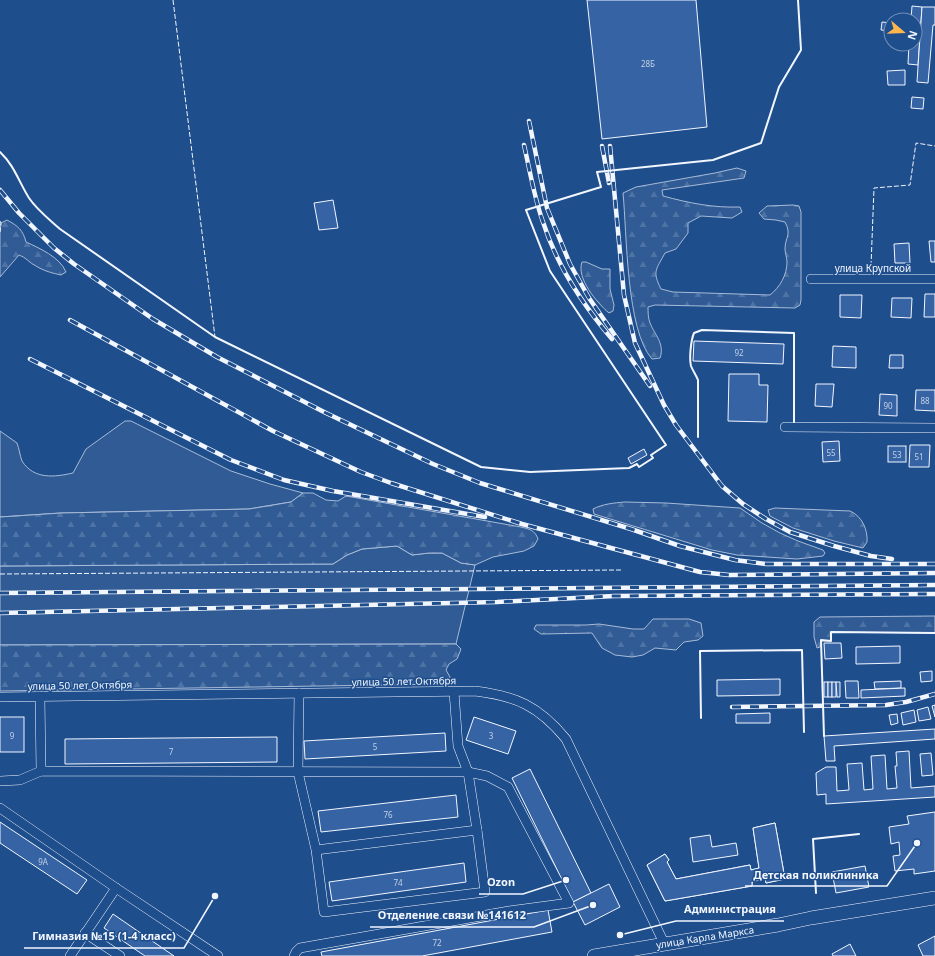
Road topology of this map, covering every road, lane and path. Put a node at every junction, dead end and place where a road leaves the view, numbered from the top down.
1 (811, 279) dead end
2 (935, 279) edge
3 (786, 427) dead end
4 (935, 428) edge
5 (454, 692) junction
6 (299, 693) junction
7 (0, 697) edge
8 (40, 697) junction
9 (41, 771) junction
10 (298, 772) junction
11 (468, 772) junction
12 (0, 781) edge
13 (0, 808) edge
14 (477, 830) junction
15 (316, 850) junction
16 (116, 888) junction
17 (935, 898) edge
18 (85, 933) junction
19 (664, 944) junction
20 (70, 956) edge
21 (120, 956) edge
22 (218, 956) edge
23 (294, 956) edge
24 (594, 956) edge

1 - 2 street, улица Крупской
3 - 4 street
5 - 6 street, улица 50 лет Октября
5 - 11 street
5 - 19 street, улица 50 лет Октября
6 - 8 street, улица 50 лет Октября
6 - 10 street
7 - 8 street, улица 50 лет Октября
8 - 9 street
9 - 10 street
9 - 12 street
10 - 11 street
10 - 15 street
11 - 14 street
11 - 23 street
13 - 16 street
14 - 15 street
14 - 15 street
16 - 18 street
16 - 22 street
17 - 19 street, улица Карла Маркса
18 - 20 street
18 - 21 street
19 - 24 street, улица Карла Маркса

